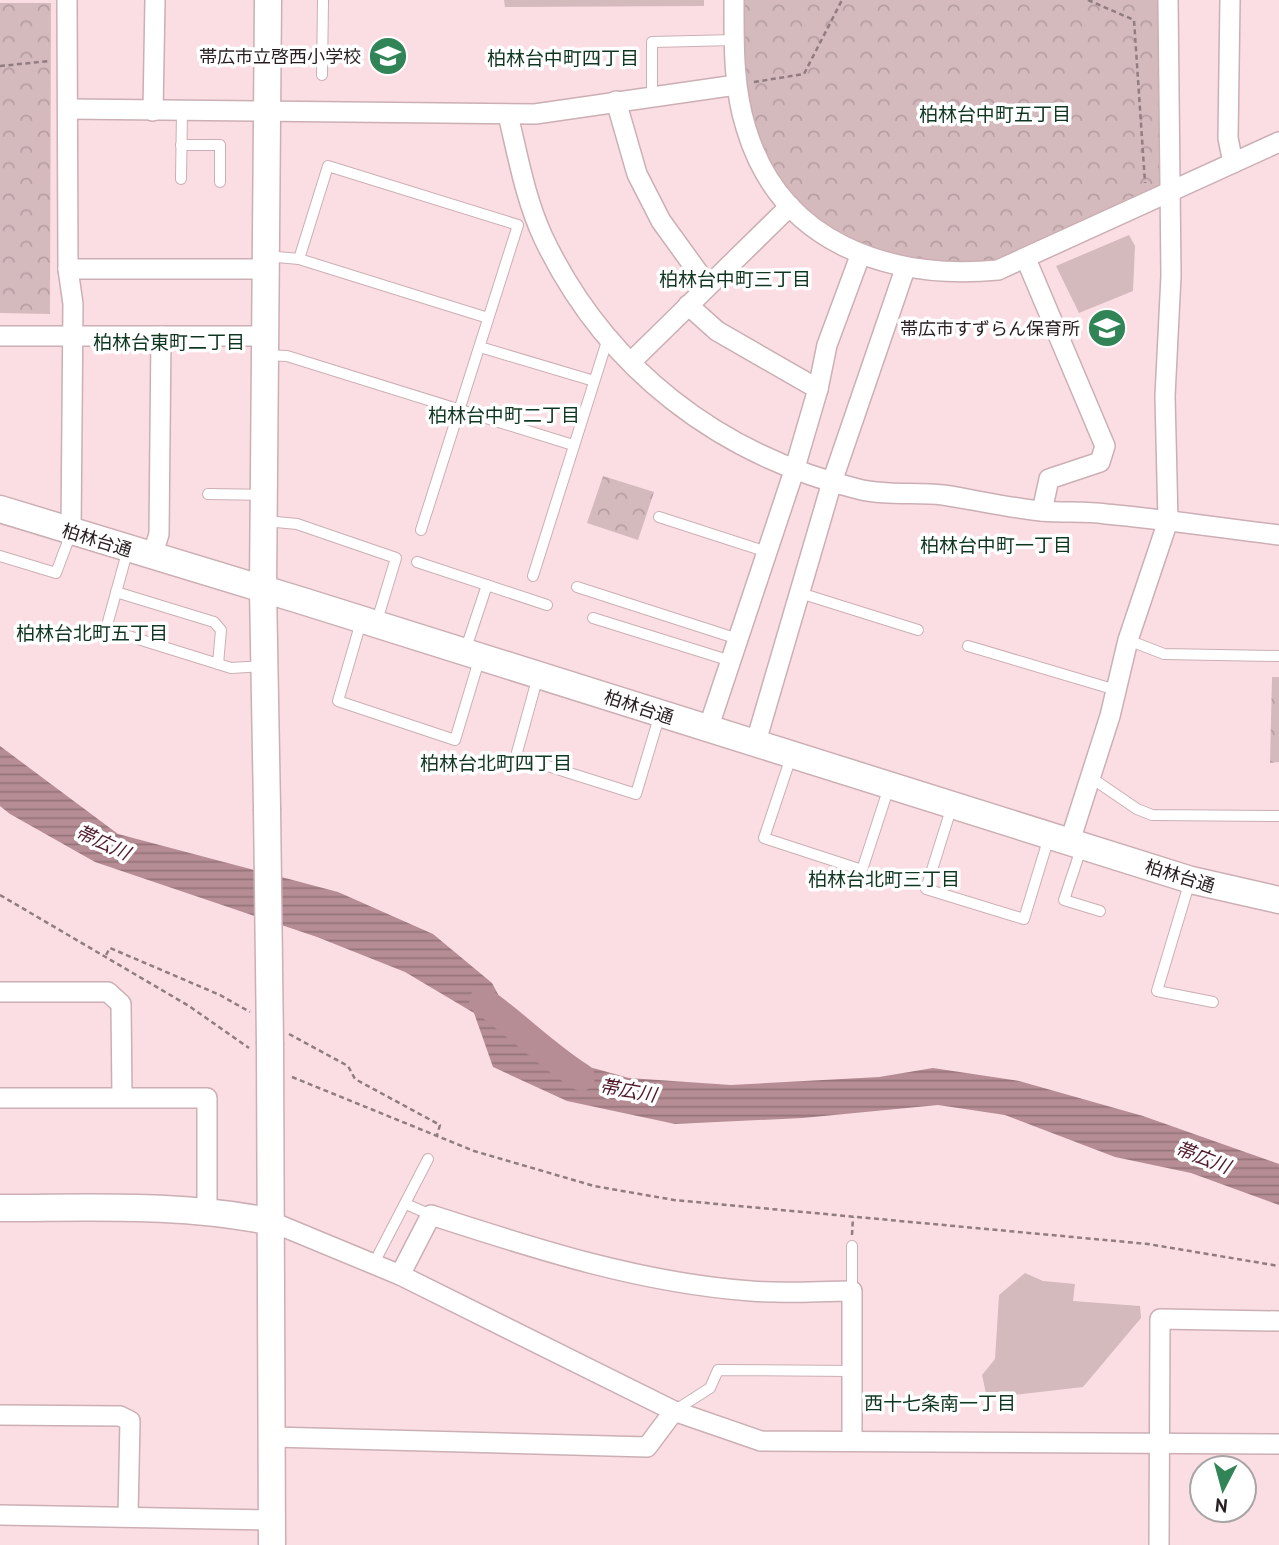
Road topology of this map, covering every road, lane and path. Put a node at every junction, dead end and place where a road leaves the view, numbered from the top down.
1 (67, 0) edge
2 (155, 0) edge
3 (268, 0) edge
4 (323, 0) edge
5 (734, 0) edge
6 (842, 0) edge
7 (1088, 0) edge
8 (1168, 0) edge
9 (1230, 0) edge
10 (735, 40) junction
11 (67, 60) junction
12 (0, 66) edge
13 (321, 75) dead end
14 (736, 85) junction
15 (652, 96) junction
16 (616, 101) junction
17 (69, 108) junction
18 (153, 111) junction
19 (181, 111) junction
20 (265, 112) junction
21 (508, 115) junction
22 (1279, 142) edge
23 (181, 145) junction
24 (1233, 163) junction
25 (181, 179) dead end
26 (220, 182) dead end
27 (1167, 192) junction
28 (1146, 201) junction
29 (790, 206) junction
30 (860, 256) junction
31 (1026, 258) junction
32 (299, 259) junction
33 (265, 263) junction
34 (905, 269) junction
35 (68, 270) junction
36 (708, 286) junction
37 (688, 305) junction
38 (488, 318) junction
39 (73, 335) junction
40 (0, 336) edge
41 (162, 336) junction
42 (608, 338) junction
43 (265, 346) junction
44 (480, 347) junction
45 (631, 362) junction
46 (594, 381) junction
47 (818, 389) junction
48 (461, 409) junction
49 (573, 445) junction
50 (794, 471) junction
51 (832, 482) junction
52 (208, 494) dead end
53 (264, 495) junction
54 (0, 509) edge
55 (1042, 511) junction
56 (659, 517) dead end
57 (263, 521) junction
58 (1168, 521) junction
59 (422, 530) dead end
60 (71, 532) junction
61 (1279, 535) edge
62 (767, 551) junction
63 (140, 553) junction
64 (0, 556) edge
65 (417, 562) dead end
66 (533, 576) dead end
67 (487, 585) junction
68 (577, 587) dead end
69 (263, 589) junction
70 (116, 592) junction
71 (800, 593) junction
72 (547, 605) dead end
73 (593, 618) dead end
74 (369, 622) junction
75 (918, 630) dead end
76 (738, 639) junction
77 (1128, 640) junction
78 (968, 646) dead end
79 (473, 655) junction
80 (1279, 656) edge
81 (731, 661) junction
82 (218, 664) junction
83 (264, 666) junction
84 (538, 675) junction
85 (1116, 690) junction
86 (660, 714) junction
87 (708, 729) junction
88 (755, 745) junction
89 (791, 756) junction
90 (1090, 777) junction
91 (889, 786) junction
92 (952, 805) junction
93 (1279, 817) edge
94 (1067, 840) junction
95 (1191, 880) junction
96 (1279, 900) edge
97 (1100, 911) dead end
98 (0, 992) edge
99 (1213, 1002) dead end
100 (288, 1076) dead end
101 (122, 1097) junction
102 (0, 1098) edge
103 (428, 1159) dead end
104 (406, 1204) junction
105 (0, 1208) edge
106 (207, 1211) junction
107 (431, 1215) junction
108 (853, 1217) junction
109 (272, 1222) junction
110 (852, 1246) joint
111 (374, 1263) junction
112 (1279, 1266) edge
113 (400, 1275) junction
114 (852, 1291) junction
115 (1279, 1321) edge
116 (852, 1371) junction
117 (674, 1411) junction
118 (0, 1415) edge
119 (273, 1437) junction
120 (852, 1441) junction
121 (1160, 1442) junction
122 (1279, 1444) edge
123 (0, 1515) edge
124 (128, 1517) junction
125 (272, 1533) edge
126 (1159, 1545) edge

1 - 11 street
2 - 18 street
3 - 20 street
4 - 13 lane
5 - 10 street
6 - 14 path
7 - 28 path
8 - 27 street
9 - 24 street
10 - 14 street
10 - 15 lane
11 - 12 path
11 - 17 street
14 - 15 street
14 - 29 street
15 - 16 street
16 - 21 street
16 - 36 street
17 - 18 street
17 - 35 street
18 - 19 street
19 - 20 street
19 - 23 lane
20 - 21 street
20 - 33 street
21 - 42 street
22 - 24 street
23 - 25 lane
23 - 26 lane
24 - 27 street
27 - 28 street
27 - 58 street
28 - 31 street
29 - 30 street
29 - 36 street
30 - 34 street
30 - 47 street
31 - 34 street
31 - 55 street
32 - 33 lane
32 - 38 lane
32 - 38 lane
33 - 35 street
33 - 43 street
34 - 51 street
35 - 39 street
36 - 37 street
37 - 45 street
37 - 47 street
38 - 44 lane
39 - 40 street
39 - 41 street
39 - 60 street
41 - 43 street
41 - 63 street
42 - 45 street
42 - 46 lane
43 - 48 lane
43 - 53 street
44 - 46 lane
44 - 48 lane
45 - 50 street
46 - 49 lane
47 - 50 street
48 - 49 lane
48 - 59 lane
49 - 66 lane
50 - 51 street
50 - 62 street
51 - 55 street
51 - 71 street
52 - 53 lane
53 - 57 street
54 - 60 street, 柏林台通
55 - 58 street
56 - 62 lane
57 - 69 street
57 - 74 lane
58 - 61 street
58 - 77 street
60 - 63 street, 柏林台通
60 - 64 lane
62 - 76 street
63 - 69 street, 柏林台通
63 - 70 lane
65 - 67 lane
67 - 72 lane
67 - 79 lane
68 - 76 lane
69 - 74 street, 柏林台通
69 - 83 street
70 - 82 lane
70 - 82 lane
71 - 75 lane
71 - 88 street
73 - 81 lane
74 - 79 street, 柏林台通
74 - 79 lane
76 - 81 street
77 - 80 lane
77 - 85 street
78 - 85 lane
79 - 84 street, 柏林台通
81 - 87 street
82 - 83 lane
83 - 109 street, bridge
84 - 86 street, 柏林台通
84 - 86 lane
85 - 90 street
86 - 87 street, 柏林台通
87 - 88 street, 柏林台通
88 - 89 street, 柏林台通
89 - 91 street, 柏林台通
89 - 91 lane
90 - 93 lane
90 - 94 street
91 - 92 street, 柏林台通
92 - 94 street, 柏林台通
92 - 94 lane
94 - 95 street, 柏林台通
94 - 97 lane
95 - 96 street, 柏林台通
95 - 99 lane
98 - 101 street
100 - 108 path
101 - 102 street
101 - 106 street
103 - 104 lane
104 - 107 lane
104 - 111 lane
105 - 106 street
106 - 109 street
107 - 113 street
107 - 114 street
108 - 110 path
108 - 112 path
109 - 111 street
109 - 119 street
110 - 114 lane
111 - 113 street
113 - 117 street
114 - 116 street
115 - 121 street
116 - 117 lane
116 - 120 street
117 - 119 street
117 - 120 street
118 - 124 street
119 - 125 street
120 - 121 street
121 - 122 street
121 - 126 street
123 - 124 street
124 - 125 street

